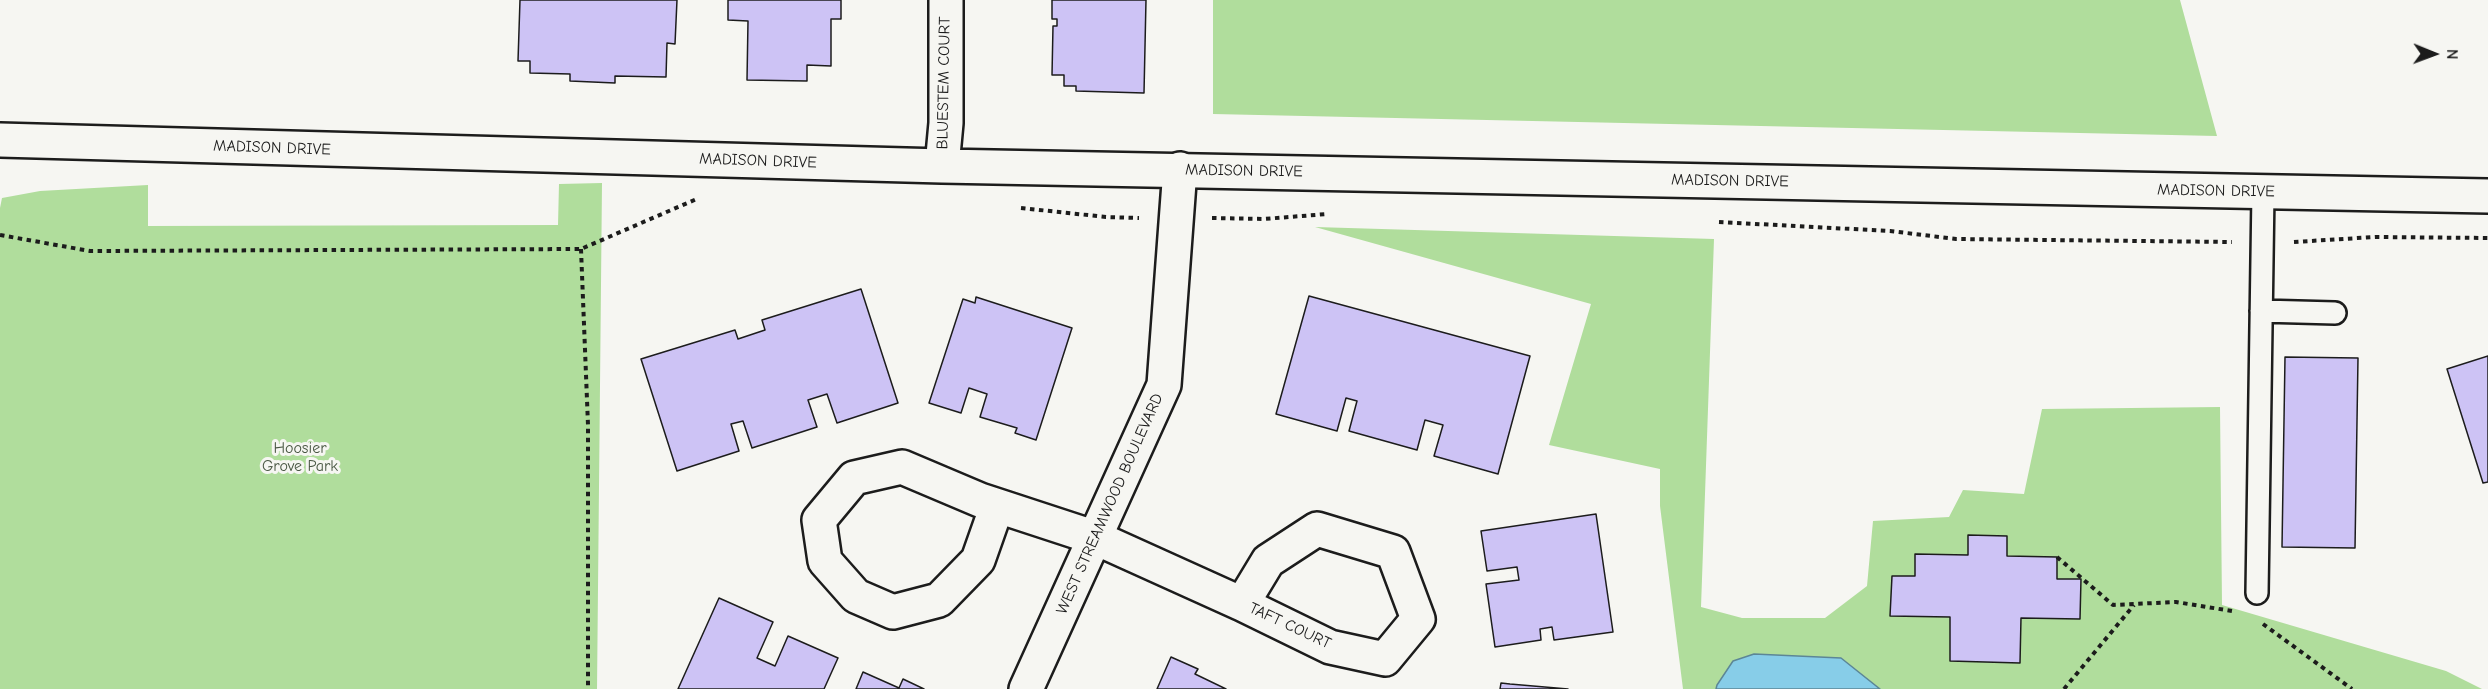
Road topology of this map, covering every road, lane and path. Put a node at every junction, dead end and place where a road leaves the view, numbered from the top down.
1 (946, 0) edge
2 (0, 140) edge
3 (942, 166) junction
4 (1180, 169) junction
5 (2263, 192) junction
6 (704, 196) dead end
7 (2488, 196) edge
8 (1016, 207) dead end
9 (1334, 213) dead end
10 (1177, 218) junction
11 (1710, 221) dead end
12 (0, 235) edge
13 (2488, 238) edge
14 (2262, 242) junction
15 (581, 249) junction
16 (2261, 311) junction
17 (2335, 313) dead end
18 (997, 506) junction
19 (1096, 538) junction
20 (2057, 557) dead end
21 (2257, 593) dead end
22 (1242, 604) junction
23 (2134, 604) junction
24 (2238, 612) dead end
25 (2257, 620) dead end
26 (588, 689) edge
27 (1026, 689) edge
28 (2064, 689) edge
29 (2352, 689) edge

1 - 3 street, BLUESTEM COURT
2 - 3 street, MADISON DRIVE
3 - 4 street, MADISON DRIVE
4 - 5 street, MADISON DRIVE
4 - 10 street, WEST STREAMWOOD BOULEVARD
5 - 7 street, MADISON DRIVE
5 - 14 lane
6 - 15 path
8 - 10 path
9 - 10 path
10 - 19 street, WEST STREAMWOOD BOULEVARD
11 - 14 path
12 - 15 path
13 - 14 path
14 - 16 lane
15 - 26 path
16 - 17 lane
16 - 21 lane
18 - 18 street
18 - 19 street, TAFT COURT
19 - 22 street, TAFT COURT
19 - 27 street, WEST STREAMWOOD BOULEVARD
20 - 23 path
22 - 22 street, TAFT COURT
23 - 24 path
23 - 28 path
25 - 29 path

